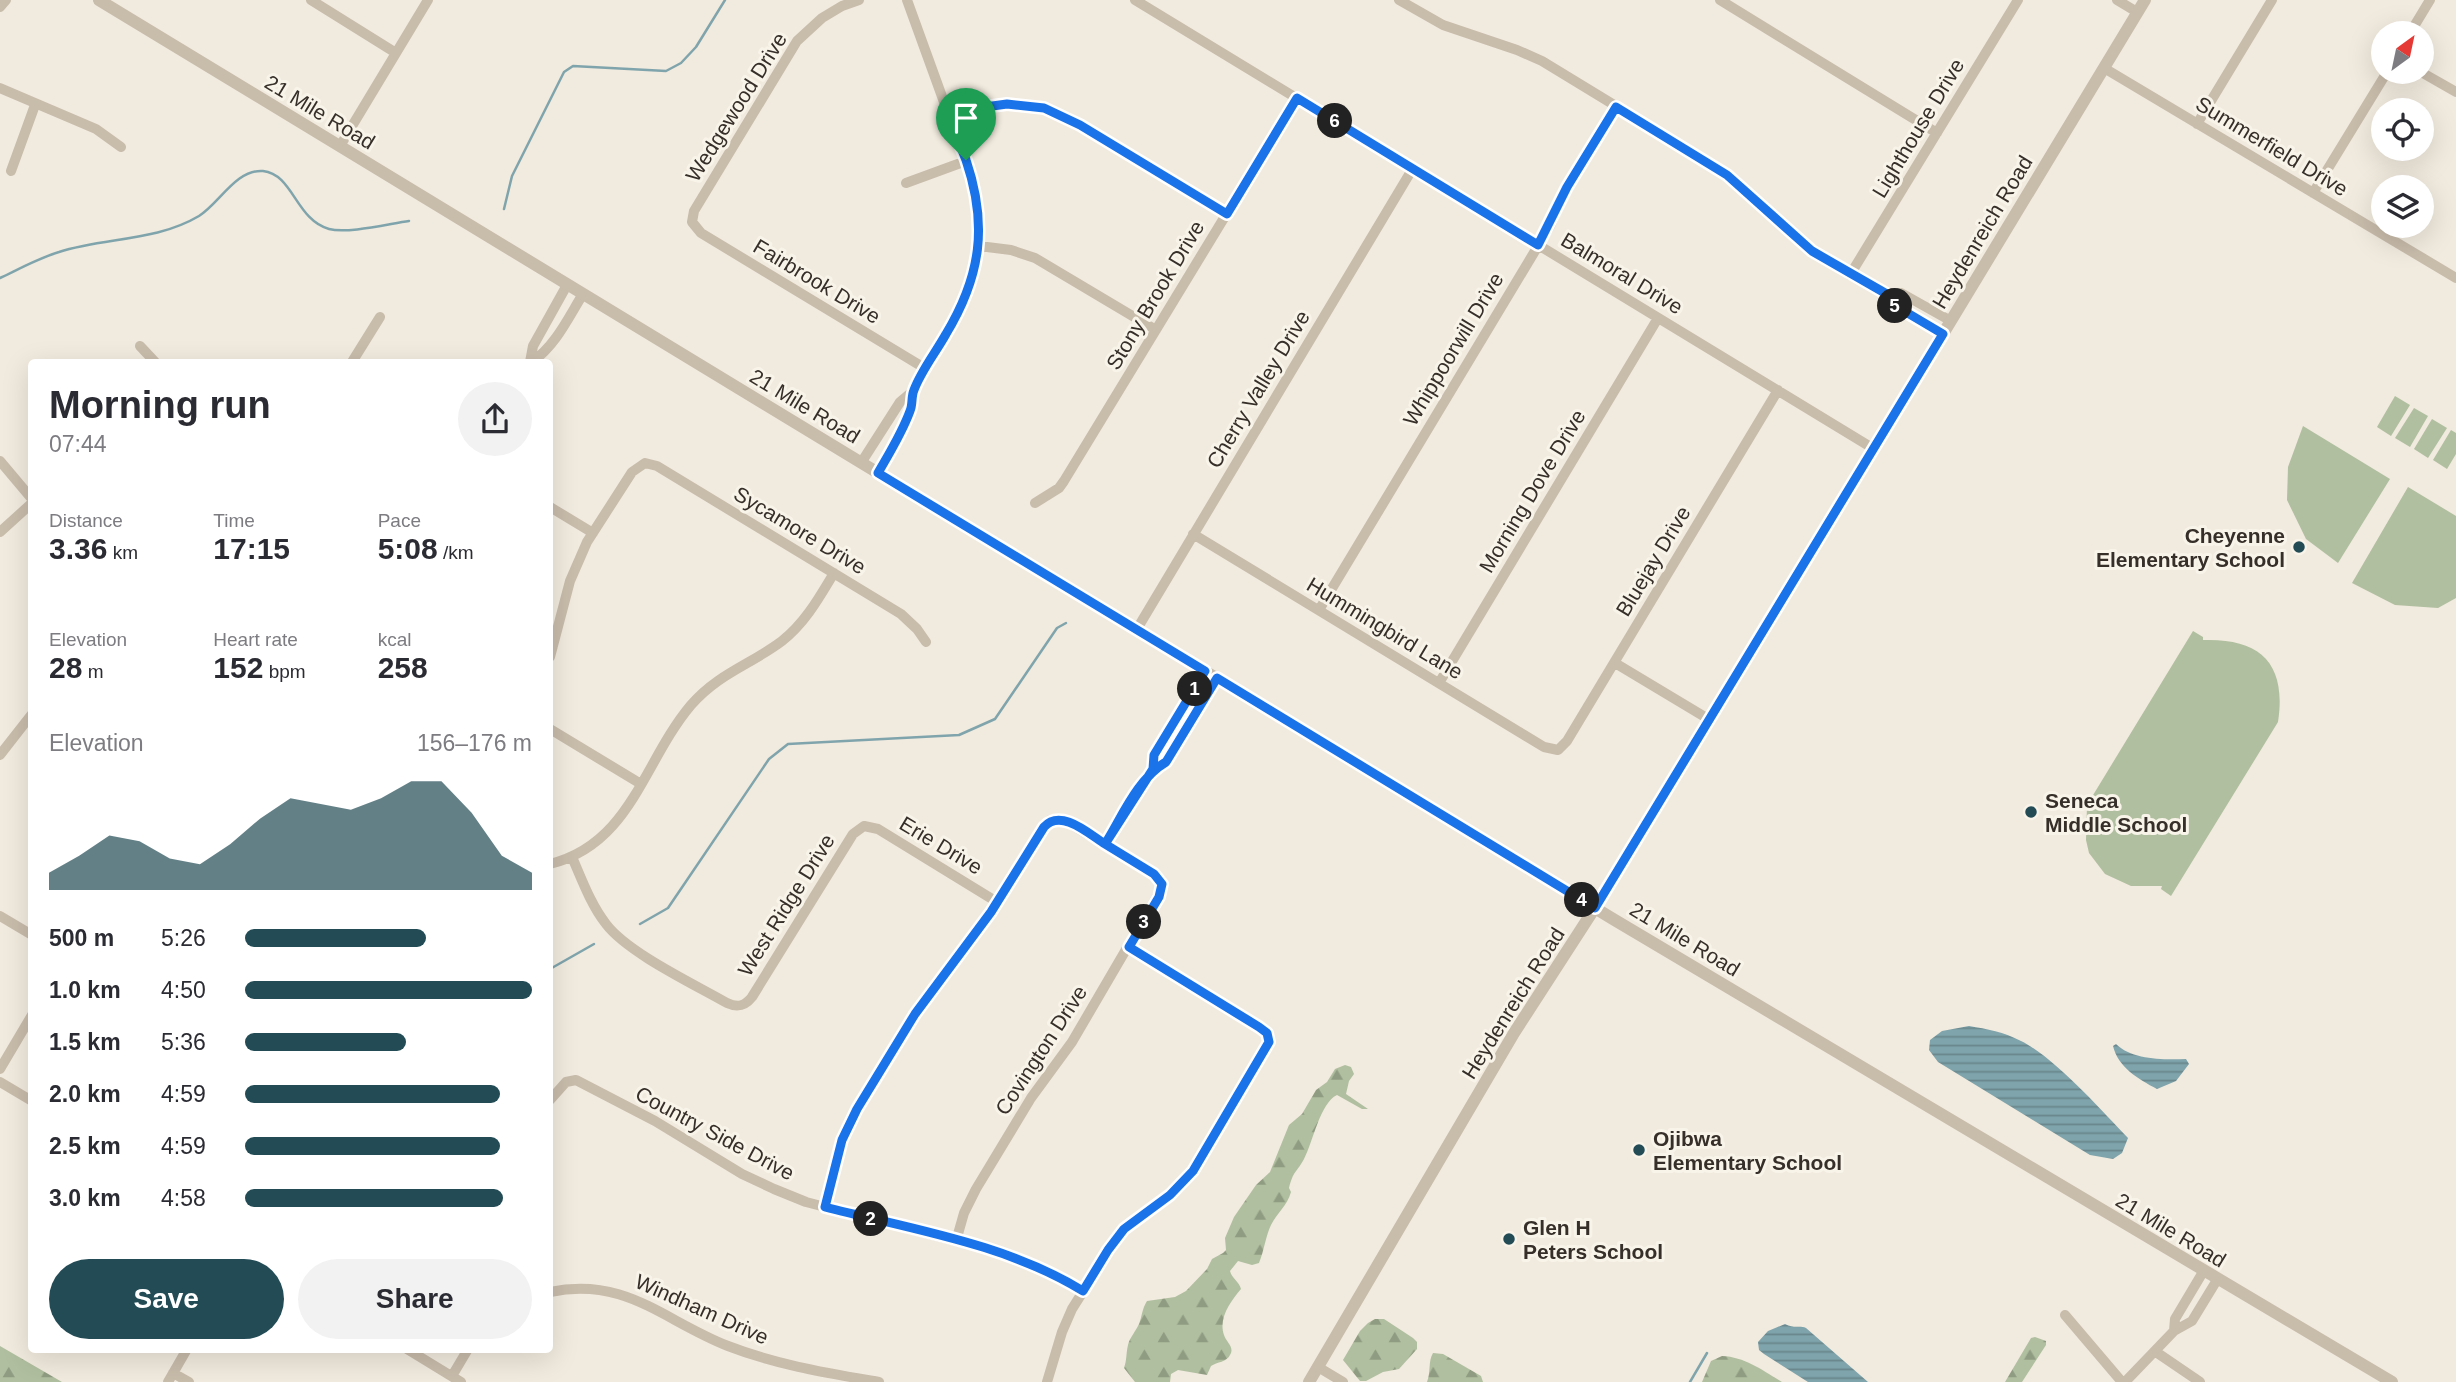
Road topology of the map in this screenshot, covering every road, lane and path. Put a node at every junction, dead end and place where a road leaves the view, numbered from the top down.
1 (6, 0) edge
2 (99, 0) edge
3 (311, 0) edge
4 (428, 0) edge
5 (859, 0) edge
6 (907, 0) edge
7 (1135, 0) edge
8 (1399, 0) edge
9 (1720, 0) edge
10 (2018, 0) edge
11 (2117, 0) edge
12 (2145, 0) edge
13 (2272, 0) edge
14 (2430, 0) edge
15 (0, 7) edge
16 (2137, 12) junction
17 (2417, 21) edge
18 (396, 53) junction
19 (2104, 68) junction
20 (2434, 79) edge
21 (2380, 84) edge
22 (0, 88) edge
23 (2456, 92) edge
24 (1297, 98) junction
25 (35, 105) junction
26 (1616, 107) junction
27 (950, 120) junction
28 (2197, 124) junction
29 (1937, 133) junction
30 (340, 146) junction
31 (121, 148) dead end
32 (966, 160) junction
33 (1413, 168) junction
34 (11, 171) dead end
35 (906, 183) dead end
36 (2313, 193) junction
37 (1227, 214) junction
38 (692, 222) joint
39 (1538, 245) junction
40 (979, 246) junction
41 (1850, 275) junction
42 (2456, 278) edge
43 (567, 285) junction
44 (1885, 293) junction
45 (583, 294) junction
46 (380, 317) dead end
47 (1658, 317) junction
48 (1951, 321) junction
49 (1156, 330) junction
50 (1943, 334) junction
51 (140, 346) dead end
52 (152, 359) edge
53 (354, 359) edge
54 (531, 359) edge
55 (536, 359) edge
56 (926, 369) junction
57 (1778, 390) junction
58 (913, 391) junction
59 (1874, 449) junction
60 (0, 461) edge
61 (861, 463) junction
62 (878, 473) junction
63 (28, 496) edge
64 (1035, 503) dead end
65 (28, 505) edge
66 (553, 509) edge
67 (0, 532) edge
68 (593, 533) junction
69 (1193, 534) junction
70 (834, 573) junction
71 (1319, 610) junction
72 (1137, 629) junction
73 (926, 642) dead end
74 (553, 646) edge
75 (1615, 663) junction
76 (1205, 671) junction
77 (1217, 678) junction
78 (1439, 683) junction
79 (28, 719) edge
80 (1710, 720) junction
81 (553, 731) edge
82 (1558, 750) joint
83 (0, 754) edge
84 (1153, 769) junction
85 (641, 784) junction
86 (864, 826) joint
87 (1105, 844) junction
88 (572, 857) junction
89 (553, 863) edge
90 (998, 902) junction
91 (1595, 908) junction
92 (0, 916) edge
93 (28, 933) edge
94 (1129, 947) junction
95 (28, 1022) edge
96 (0, 1069) edge
97 (0, 1082) edge
98 (553, 1096) edge
99 (28, 1099) edge
100 (825, 1207) junction
101 (956, 1241) junction
102 (2203, 1272) junction
103 (2217, 1280) junction
104 (1083, 1291) junction
105 (553, 1292) edge
106 (2065, 1315) dead end
107 (2174, 1331) junction
108 (2156, 1352) junction
109 (185, 1353) edge
110 (414, 1353) edge
111 (466, 1353) edge
112 (1318, 1367) junction
113 (171, 1377) edge
114 (456, 1379) edge
115 (189, 1382) edge
116 (878, 1382) edge
117 (1047, 1382) edge
118 (1309, 1382) edge
119 (1343, 1382) edge
120 (2123, 1382) edge
121 (2200, 1382) edge
122 (2392, 1382) edge

1 - 15 street
2 - 30 street, 21 Mile Road
3 - 18 street
4 - 18 street
5 - 38 street, Wedgewood Drive
6 - 27 street
7 - 24 street, Balmoral Drive
8 - 26 street
9 - 29 street
10 - 29 street, Lighthouse Drive
11 - 16 street
12 - 16 street, Heydenreich Road
13 - 28 street
14 - 17 street
16 - 19 street, Heydenreich Road
18 - 30 street
19 - 28 street, Summerfield Drive
19 - 48 street, Heydenreich Road
20 - 23 street
21 - 36 street
22 - 25 street
24 - 33 street, Balmoral Drive
24 - 37 street, Stony Brook Drive
25 - 31 street
25 - 34 street
26 - 39 street, Whippoorwill Drive
26 - 41 street
27 - 32 street
27 - 37 street
28 - 36 street, Summerfield Drive
29 - 41 street, Lighthouse Drive
30 - 43 street, 21 Mile Road
32 - 35 street
32 - 40 street
33 - 39 street, Balmoral Drive
33 - 69 street, Cherry Valley Drive
36 - 42 street, Summerfield Drive
37 - 49 street, Stony Brook Drive
38 - 56 street, Fairbrook Drive
39 - 47 street, Balmoral Drive
39 - 71 street, Whippoorwill Drive
40 - 49 street
40 - 56 street
41 - 44 street
43 - 45 street, 21 Mile Road
43 - 54 street
44 - 48 street
44 - 50 street
45 - 55 street
45 - 61 street, 21 Mile Road
46 - 53 street
47 - 57 street, Balmoral Drive
47 - 78 street, Morning Dove Drive
48 - 50 street, Heydenreich Road
49 - 64 street, Stony Brook Drive
50 - 59 street, Heydenreich Road
51 - 52 street
56 - 58 street
57 - 59 street, Balmoral Drive
57 - 75 street, Bluejay Drive
58 - 61 street
58 - 62 street
59 - 80 street, Heydenreich Road
60 - 63 street
61 - 62 street, 21 Mile Road
62 - 72 street, 21 Mile Road
65 - 67 street
66 - 68 street
68 - 70 street, Sycamore Drive
68 - 74 street
69 - 71 street, Hummingbird Lane
69 - 72 street, Cherry Valley Drive
70 - 73 street, Sycamore Drive
70 - 85 street
71 - 78 street, Hummingbird Lane
72 - 76 street, 21 Mile Road
75 - 80 street
75 - 82 street, Bluejay Drive
76 - 77 street, 21 Mile Road
76 - 84 street
77 - 84 street
77 - 91 street, 21 Mile Road
78 - 82 street, Hummingbird Lane
79 - 83 street
80 - 91 street, Heydenreich Road
81 - 85 street
84 - 87 street
85 - 88 street
86 - 88 street, West Ridge Drive
86 - 90 street, Erie Drive
87 - 90 street
87 - 94 street, Covington Drive
88 - 89 street
90 - 100 street
91 - 102 street, 21 Mile Road
91 - 112 street, Heydenreich Road
92 - 93 street
94 - 101 street, Covington Drive
94 - 104 street
95 - 96 street
97 - 99 street
98 - 100 street, Country Side Drive
100 - 101 street, Country Side Drive
101 - 104 street, Country Side Drive
102 - 103 street, 21 Mile Road
102 - 107 street
103 - 107 street
103 - 122 street, 21 Mile Road
104 - 117 street
105 - 116 street, Windham Drive
106 - 120 street
107 - 108 street
108 - 120 street
108 - 121 street
109 - 113 street
110 - 114 street
111 - 114 street
112 - 118 street, Heydenreich Road
112 - 119 street
113 - 115 street

